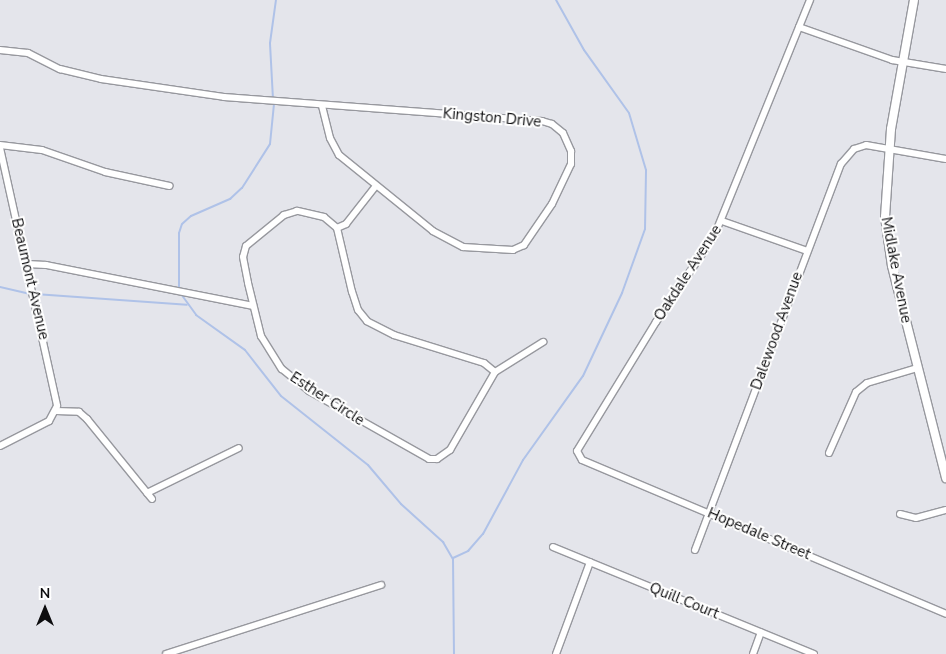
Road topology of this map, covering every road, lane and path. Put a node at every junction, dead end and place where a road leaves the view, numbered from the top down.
1 (810, 0) edge
2 (914, 0) edge
3 (799, 26) junction
4 (0, 50) edge
5 (904, 62) junction
6 (946, 69) edge
7 (322, 106) junction
8 (0, 146) edge
9 (889, 148) junction
10 (946, 159) edge
11 (170, 186) dead end
12 (375, 187) junction
13 (722, 221) junction
14 (337, 228) junction
15 (806, 251) junction
16 (27, 264) junction
17 (253, 306) junction
18 (544, 342) dead end
19 (917, 368) junction
20 (495, 372) junction
21 (56, 411) junction
22 (0, 446) edge
23 (239, 448) dead end
24 (576, 451) joint
25 (829, 453) dead end
26 (946, 478) edge
27 (147, 493) junction
28 (152, 499) dead end
29 (946, 510) edge
30 (710, 514) junction
31 (900, 514) dead end
32 (553, 547) dead end
33 (695, 550) dead end
34 (590, 562) junction
35 (380, 585) dead end
36 (946, 614) edge
37 (761, 632) junction
38 (166, 654) edge
39 (556, 654) edge
40 (754, 654) edge
41 (814, 654) edge

1 - 3 street, Oakdale Avenue
2 - 5 street, Midlake Avenue
3 - 5 street
3 - 13 street, Oakdale Avenue
4 - 7 street, Kingston Drive
5 - 6 street
5 - 9 street, Midlake Avenue
7 - 12 street, Kingston Drive
7 - 12 street, Kingston Drive
8 - 11 street
8 - 16 street, Beaumont Avenue
9 - 10 street, Dalewood Avenue
9 - 15 street, Dalewood Avenue
9 - 19 street, Midlake Avenue
12 - 14 street
13 - 15 street
13 - 24 street, Oakdale Avenue
14 - 17 street, Esther Circle
14 - 20 street
15 - 30 street, Dalewood Avenue
16 - 17 street
16 - 21 street, Beaumont Avenue
17 - 20 street, Esther Circle
18 - 20 street, Esther Circle
19 - 25 street
19 - 26 street, Midlake Avenue
21 - 22 street
21 - 27 street
23 - 27 street
24 - 30 street, Hopedale Street
27 - 28 street
29 - 31 street
30 - 33 street, Dalewood Avenue
30 - 36 street, Hopedale Street
32 - 34 street, Quill Court
34 - 37 street, Quill Court
34 - 39 street
35 - 38 street
37 - 40 street
37 - 41 street, Quill Court

